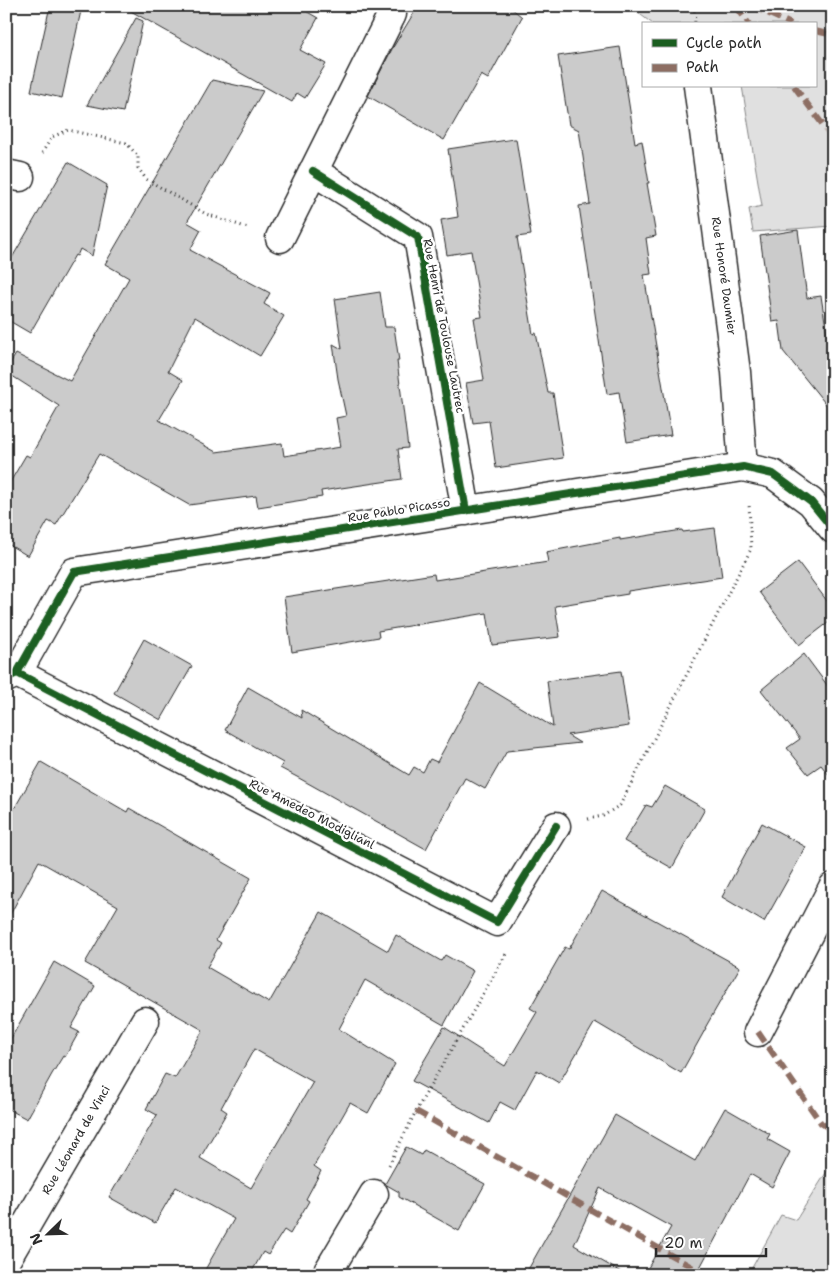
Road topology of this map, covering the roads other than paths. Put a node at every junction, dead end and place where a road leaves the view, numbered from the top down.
1 (392, 14) dead end
2 (698, 88) edge
3 (314, 171) junction
4 (280, 238) road end
5 (742, 467) junction
6 (466, 510) junction
7 (833, 529) edge
8 (12, 676) edge
9 (556, 826) road end
10 (833, 886) edge
11 (145, 1021) dead end
12 (758, 1032) dead end
13 (374, 1194) road end
14 (6, 1260) edge
15 (326, 1275) edge

1 - 3 street
2 - 5 street, Rue Honoré Daumier
3 - 4 street
3 - 6 street, Rue Henri de Toulouse Lautrec
5 - 6 street, Rue Pablo Picasso
5 - 7 street, Rue Pablo Picasso
6 - 8 street, Rue Pablo Picasso
8 - 9 street, Rue Amedeo Modiglianl
10 - 12 street
11 - 14 street, Rue Léonard de Vinci
13 - 15 street

